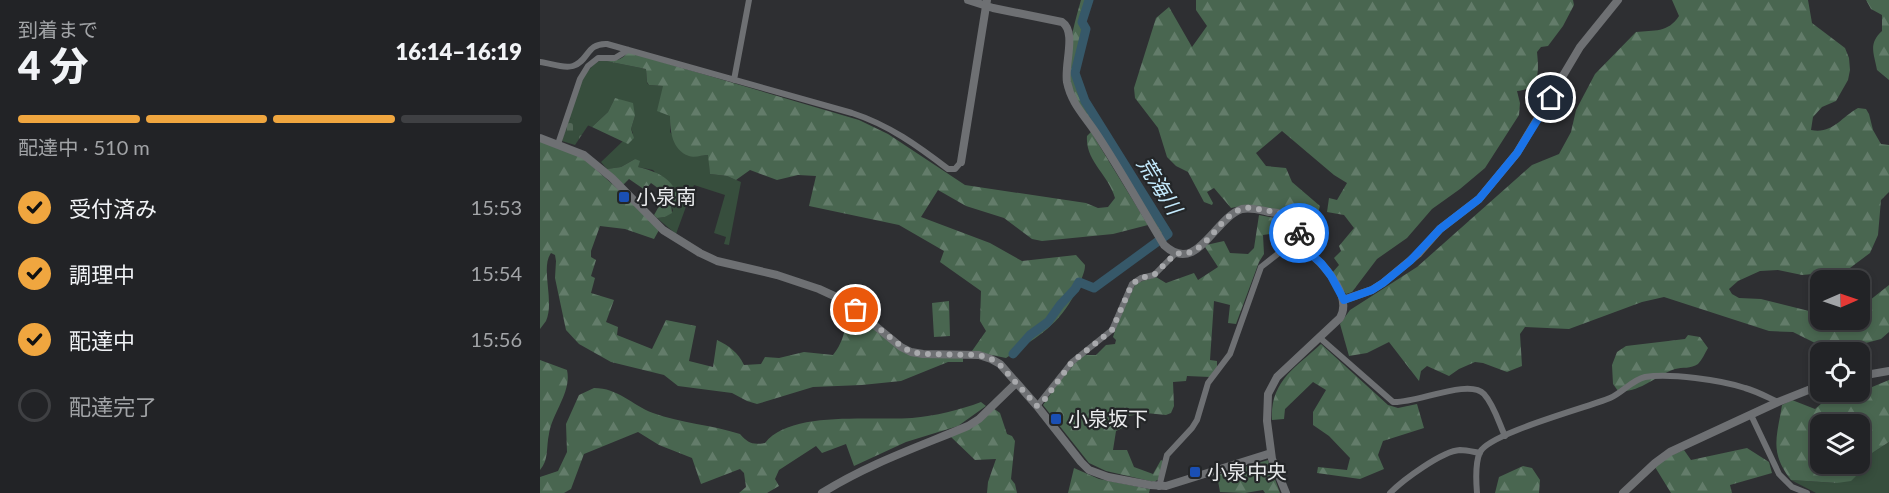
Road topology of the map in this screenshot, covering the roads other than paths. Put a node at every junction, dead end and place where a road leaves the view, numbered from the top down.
1 (748, 0) edge
2 (968, 0) edge
3 (1618, 0) edge
4 (987, 2) edge
5 (628, 50) junction
6 (540, 62) edge
7 (734, 80) junction
8 (540, 138) edge
9 (558, 144) junction
10 (961, 162) joint
11 (1299, 242) junction
12 (1176, 253) junction
13 (1344, 300) junction
14 (1320, 338) junction
15 (1889, 371) edge
16 (1870, 374) edge
17 (1017, 383) junction
18 (1810, 389) edge
19 (1778, 402) junction
20 (1037, 406) junction
21 (1751, 415) junction
22 (1505, 436) junction
23 (1271, 453) junction
24 (1480, 453) junction
25 (1165, 489) edge
26 (822, 493) edge
27 (1286, 493) edge
28 (1390, 493) edge
29 (1477, 493) edge
30 (1623, 493) edge
31 (1807, 493) edge

1 - 7 street
2 - 4 street
3 - 13 street
4 - 10 street
4 - 12 street
5 - 6 street
5 - 7 street
5 - 9 street
7 - 10 street
8 - 9 street
9 - 17 street
11 - 12 street
11 - 13 street
11 - 25 street
12 - 20 street
13 - 14 street
14 - 22 street
14 - 23 street
15 - 16 street
17 - 20 street
17 - 26 street
18 - 19 street
19 - 21 street
19 - 22 street
20 - 25 street
21 - 30 street
21 - 31 street
22 - 24 street
23 - 25 street
23 - 27 street
24 - 28 street
24 - 29 street

